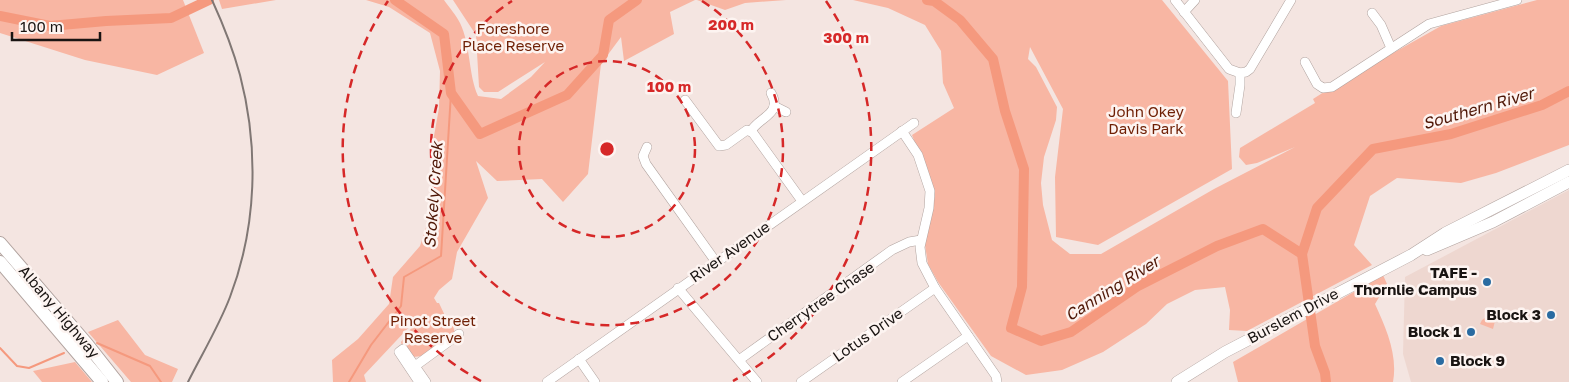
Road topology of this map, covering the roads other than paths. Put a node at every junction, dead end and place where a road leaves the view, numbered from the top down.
1 (1175, 0) edge
2 (1195, 0) edge
3 (1291, 0) edge
4 (1517, 0) edge
5 (1184, 12) junction
6 (1372, 14) dead end
7 (1391, 48) junction
8 (1305, 62) dead end
9 (1240, 73) junction
10 (771, 93) dead end
11 (685, 100) dead end
12 (774, 106) junction
13 (786, 112) dead end
14 (1236, 114) dead end
15 (914, 123) dead end
16 (751, 131) junction
17 (902, 131) junction
18 (647, 147) dead end
19 (1569, 170) edge
20 (1569, 182) edge
21 (802, 201) junction
22 (1490, 216) junction
23 (0, 243) edge
24 (920, 244) junction
25 (0, 262) edge
26 (716, 262) junction
27 (678, 288) junction
28 (935, 288) junction
29 (459, 334) dead end
30 (968, 336) junction
31 (401, 350) dead end
32 (579, 359) junction
33 (739, 360) junction
34 (412, 367) junction
35 (102, 382) edge
36 (117, 382) edge
37 (419, 382) edge
38 (426, 382) edge
39 (547, 382) edge
40 (595, 382) edge
41 (758, 382) edge
42 (801, 382) edge
43 (902, 382) edge
44 (997, 382) edge
45 (1177, 382) edge

1 - 5 street
2 - 5 street
3 - 9 street
4 - 7 street
5 - 9 street
6 - 7 street
7 - 8 street
9 - 14 street
10 - 12 street
11 - 16 street
12 - 13 street
12 - 16 street
15 - 17 street, River Avenue
16 - 21 street
17 - 21 street, River Avenue
17 - 24 street
18 - 26 street
19 - 22 main road, Burslem Drive
20 - 22 main road, Burslem Drive
21 - 26 street, River Avenue
22 - 45 main road, Burslem Drive
23 - 36 highway, Albany Highway
24 - 28 street
24 - 33 street, Cherrytree Chase
25 - 35 highway, Albany Highway
26 - 27 street, River Avenue
27 - 32 street, River Avenue
27 - 33 street
28 - 30 street
28 - 42 street, Lotus Drive
29 - 34 street
30 - 43 street
30 - 44 street
31 - 34 street
32 - 39 street, River Avenue
32 - 40 street
33 - 41 street
34 - 37 street
34 - 38 street

